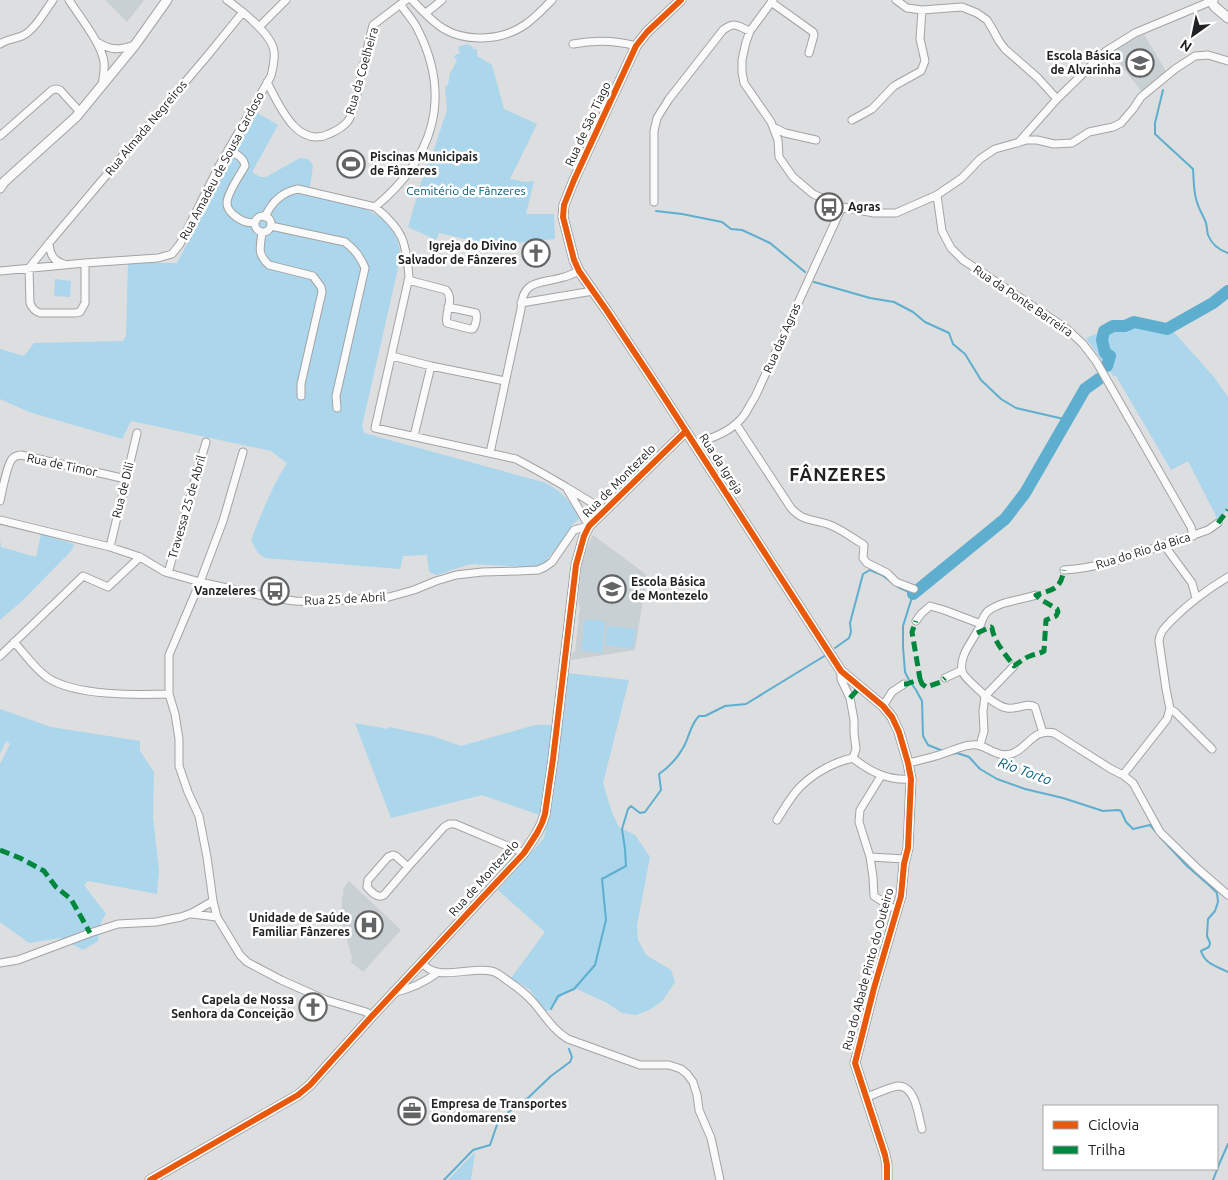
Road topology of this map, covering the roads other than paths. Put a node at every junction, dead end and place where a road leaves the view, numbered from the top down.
1 (53, 0) edge
2 (69, 0) edge
3 (167, 0) edge
4 (227, 0) edge
5 (286, 0) edge
6 (412, 0) edge
7 (442, 0) edge
8 (552, 0) edge
9 (896, 0) edge
10 (1212, 0) edge
11 (680, 1) edge
12 (772, 1) edge
13 (403, 3) edge
14 (922, 10) junction
15 (243, 12) junction
16 (426, 13) junction
17 (1228, 18) edge
18 (259, 27) junction
19 (750, 31) junction
20 (96, 42) junction
21 (0, 44) edge
22 (573, 44) dead end
23 (135, 45) junction
24 (636, 46) junction
25 (114, 50) junction
26 (809, 53) dead end
27 (1228, 61) edge
28 (104, 62) junction
29 (267, 82) junction
30 (102, 86) junction
31 (1057, 99) junction
32 (80, 112) junction
33 (852, 120) dead end
34 (773, 128) junction
35 (0, 136) edge
36 (816, 140) dead end
37 (1017, 143) junction
38 (228, 150) junction
39 (0, 188) edge
40 (937, 195) junction
41 (654, 202) dead end
42 (375, 207) junction
43 (842, 207) junction
44 (265, 217) junction
45 (254, 223) junction
46 (271, 226) junction
47 (262, 233) junction
48 (49, 243) junction
49 (85, 262) junction
50 (64, 264) junction
51 (29, 268) junction
52 (0, 271) edge
53 (579, 271) junction
54 (408, 280) junction
55 (593, 291) junction
56 (521, 304) junction
57 (448, 306) junction
58 (392, 356) junction
59 (431, 366) junction
60 (505, 381) junction
61 (301, 396) dead end
62 (337, 408) dead end
63 (736, 424) junction
64 (686, 431) junction
65 (137, 433) dead end
66 (414, 436) junction
67 (206, 442) dead end
68 (695, 444) junction
69 (242, 452) dead end
70 (490, 453) junction
71 (126, 479) junction
72 (566, 488) junction
73 (0, 501) edge
74 (604, 510) junction
75 (0, 520) edge
76 (1218, 523) dead end
77 (589, 526) junction
78 (1193, 536) junction
79 (1164, 545) junction
80 (110, 547) junction
81 (140, 557) junction
82 (1064, 570) dead end
83 (168, 573) junction
84 (1228, 578) edge
85 (200, 582) junction
86 (914, 589) dead end
87 (1036, 595) dead end
88 (1196, 598) junction
89 (916, 622) dead end
90 (981, 624) junction
91 (14, 642) junction
92 (0, 656) edge
93 (1014, 666) dead end
94 (962, 670) junction
95 (840, 671) junction
96 (945, 678) dead end
97 (904, 684) dead end
98 (169, 694) junction
99 (985, 696) junction
100 (883, 706) junction
101 (1170, 710) junction
102 (1043, 732) junction
103 (980, 745) junction
104 (1212, 749) dead end
105 (853, 758) junction
106 (908, 763) junction
107 (1123, 775) junction
108 (882, 776) junction
109 (911, 779) junction
110 (777, 820) dead end
111 (524, 853) junction
112 (870, 857) junction
113 (905, 859) junction
114 (408, 867) junction
115 (1228, 895) edge
116 (213, 901) junction
117 (897, 909) junction
118 (192, 914) junction
119 (217, 917) junction
120 (422, 962) junction
121 (0, 963) edge
122 (438, 973) junction
123 (393, 994) junction
124 (372, 1016) junction
125 (867, 1098) junction
126 (922, 1129) dead end
127 (887, 1178) edge
128 (150, 1180) edge
129 (720, 1180) edge

1 - 21 street
2 - 20 street
3 - 23 street
4 - 15 street
5 - 18 street
6 - 16 street
7 - 16 street
8 - 16 street
9 - 14 street
10 - 17 street
10 - 31 street
11 - 24 street, Rua de São Tiago
12 - 19 street
12 - 26 street
13 - 29 street, Rua da Coelheira
13 - 42 street
14 - 31 street
14 - 33 street
15 - 18 street
15 - 48 street, Rua Almada Negreiros
18 - 29 street
19 - 34 street
19 - 41 street
20 - 25 street
20 - 28 street
22 - 24 street
23 - 25 street
23 - 30 street
24 - 53 street, Rua de São Tiago
25 - 28 street
27 - 37 street
28 - 30 street
29 - 38 street, Rua Amadeu de Sousa Cardoso
30 - 32 street
31 - 37 street
32 - 35 street
32 - 39 street
34 - 36 street
34 - 43 street
37 - 40 street
38 - 45 street
38 - 49 street, Rua Amadeu de Sousa Cardoso
40 - 43 street
40 - 78 street, Rua da Ponte Barreira
42 - 44 street
42 - 54 street
43 - 63 street, Rua das Agras
44 - 45 street
44 - 46 street
45 - 47 street
46 - 47 street
46 - 62 street
47 - 61 street
48 - 50 street
48 - 51 street, Rua Almada Negreiros
49 - 50 street, Rua Amadeu de Sousa Cardoso
49 - 51 street
50 - 51 street, Rua Amadeu de Sousa Cardoso
51 - 52 street, Rua Amadeu de Sousa Cardoso
53 - 55 street, Rua da Igreja
53 - 56 street
54 - 57 street
54 - 58 street
55 - 56 street
55 - 64 street, Rua da Igreja
56 - 60 street
57 - 57 street
58 - 59 street
58 - 66 street
59 - 60 street
59 - 66 street
60 - 70 street
63 - 68 street, Rua das Agras
63 - 86 street
64 - 68 street, Rua da Igreja
64 - 74 street, Rua de Montezelo
65 - 71 street, Rua de Dili
66 - 70 street
67 - 83 street, Travessa 25 de Abril
68 - 95 street, Rua da Igreja
69 - 85 street
70 - 72 street
71 - 73 street, Rua de Timor
71 - 80 street, Rua de Dili
72 - 74 street
72 - 77 street
74 - 77 street, Rua de Montezelo
75 - 80 street, Rua 25 de Abril
76 - 78 street, Rua do Rio da Bica
77 - 85 street, Rua 25 de Abril
77 - 111 street, Rua de Montezelo
78 - 79 street, Rua do Rio da Bica
79 - 82 street, Rua do Rio da Bica
79 - 88 street
80 - 81 street, Rua 25 de Abril
81 - 83 street, Rua 25 de Abril
81 - 91 street
83 - 85 street, Rua 25 de Abril
84 - 88 street
85 - 98 street
87 - 90 street
88 - 101 street
89 - 90 street
90 - 94 street
91 - 92 street
91 - 98 street
93 - 99 street
94 - 96 street
94 - 99 street
95 - 100 street, Rua do Abade Pinto do Outeiro
95 - 105 street
97 - 100 street
98 - 116 street
99 - 102 street
99 - 103 street
100 - 106 street, Rua do Abade Pinto do Outeiro
101 - 104 street
101 - 107 street
102 - 103 street
102 - 107 street
103 - 106 street
105 - 108 street
105 - 110 street
106 - 109 street, Rua do Abade Pinto do Outeiro
107 - 115 street
108 - 109 street
108 - 112 street
109 - 113 street, Rua do Abade Pinto do Outeiro
111 - 114 street
111 - 120 street, Rua de Montezelo
112 - 113 street
112 - 117 street
113 - 117 street, Rua do Abade Pinto do Outeiro
114 - 114 street
116 - 118 street
116 - 119 street
117 - 125 street, Rua do Abade Pinto do Outeiro
118 - 119 street
118 - 121 street
119 - 124 street
120 - 122 street
120 - 123 street, Rua de Montezelo
122 - 123 street
122 - 129 street
123 - 124 street, Rua de Montezelo
124 - 128 street, Rua de Montezelo
125 - 126 street
125 - 127 street, Rua do Abade Pinto do Outeiro

